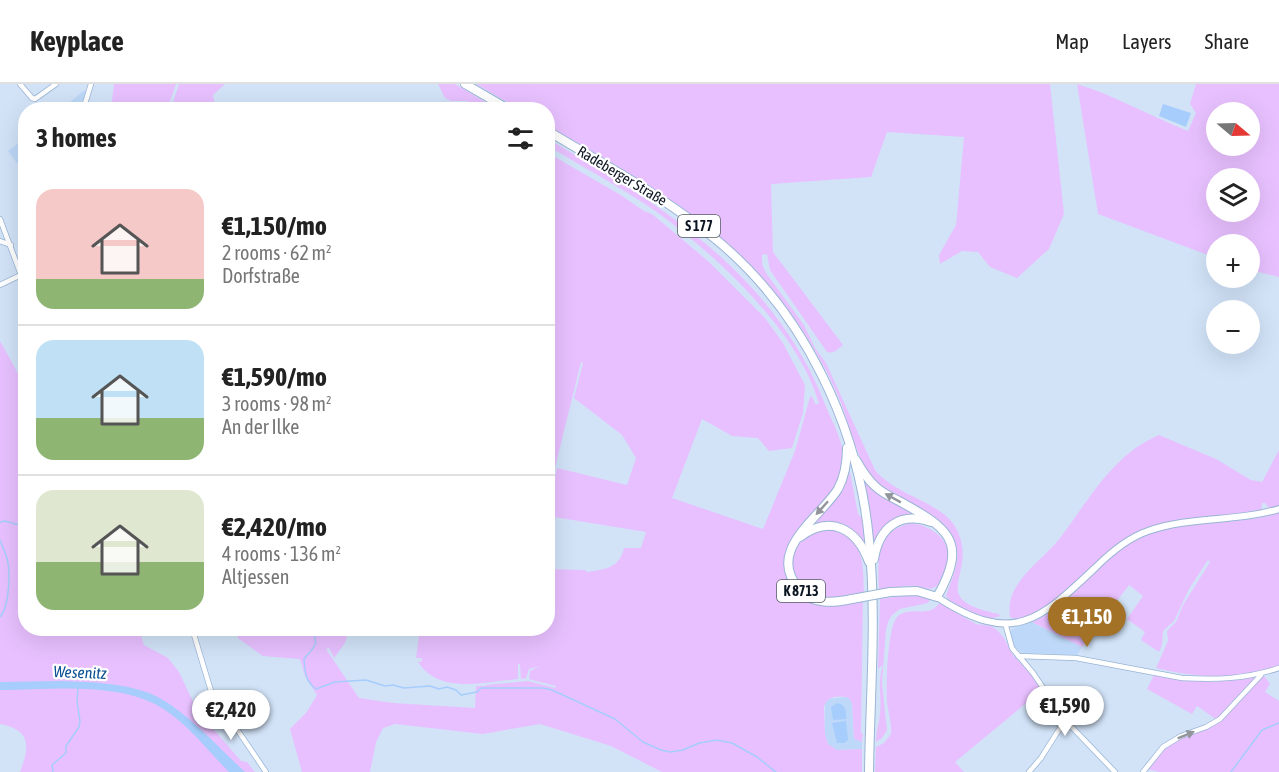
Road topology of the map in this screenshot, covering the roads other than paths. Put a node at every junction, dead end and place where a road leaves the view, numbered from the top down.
1 (20, 84) edge
2 (56, 84) edge
3 (91, 84) edge
4 (467, 85) edge
5 (35, 99) junction
6 (35, 102) edge
7 (85, 102) edge
8 (496, 102) edge
9 (555, 136) edge
10 (0, 219) edge
11 (0, 241) edge
12 (11, 245) junction
13 (18, 264) edge
14 (18, 279) edge
15 (0, 285) edge
16 (846, 436) junction
17 (850, 449) junction
18 (1279, 509) edge
19 (942, 529) junction
20 (794, 542) junction
21 (872, 571) junction
22 (937, 597) junction
23 (1005, 623) junction
24 (194, 636) edge
25 (1018, 656) junction
26 (1279, 668) edge
27 (1261, 674) junction
28 (1065, 720) junction
29 (266, 772) edge
30 (869, 772) edge
31 (1029, 772) edge
32 (1115, 772) edge
33 (1143, 772) edge

1 - 5 street
2 - 5 street
3 - 7 street
4 - 8 highway
5 - 6 street
9 - 16 highway, Radeberger Straße / S 177
10 - 12 street
11 - 12 street
12 - 13 street
14 - 15 street
16 - 17 highway, S 177
16 -> 20 highway
19 -> 17 highway
17 - 21 highway, S 177
18 - 23 street, K 8713
19 - 21 highway
19 - 22 highway
20 - 21 highway
20 - 22 highway, K 8713, bridge
21 - 30 highway, S 177
22 - 23 street, K 8713
23 - 25 street
24 - 29 street
25 - 27 street
25 - 28 street
26 - 27 street
33 -> 27 street
28 - 31 street
28 - 32 street

